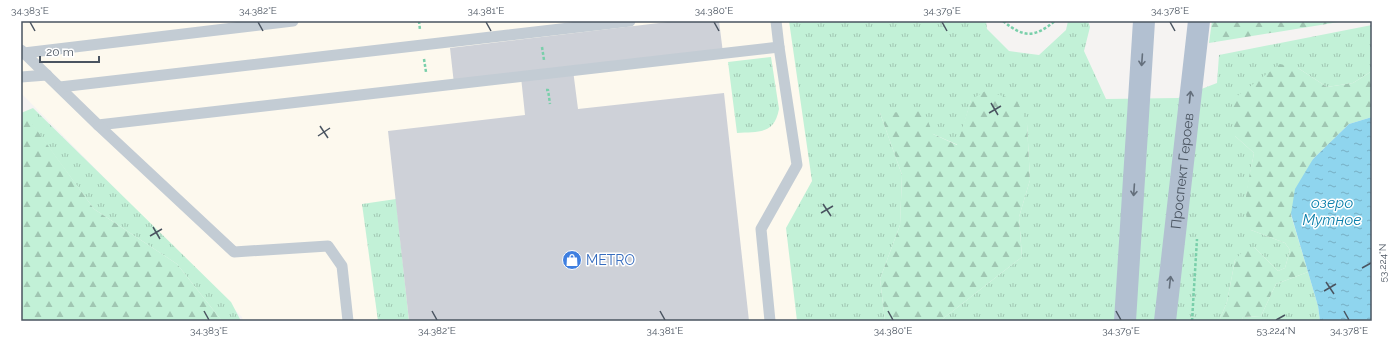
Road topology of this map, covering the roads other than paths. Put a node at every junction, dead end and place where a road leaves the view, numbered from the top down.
1 (293, 21) edge
2 (630, 21) edge
3 (776, 21) edge
4 (1144, 21) edge
5 (1199, 21) edge
6 (780, 46) junction
7 (23, 51) edge
8 (47, 75) junction
9 (21, 77) edge
10 (60, 87) junction
11 (98, 125) junction
12 (348, 321) edge
13 (770, 321) edge
14 (1125, 321) edge
15 (1165, 321) edge

1 - 7 lane
2 - 10 lane
3 - 6 lane
4 -> 14 main road
15 -> 5 main road, Проспект Героев
6 - 11 lane
6 - 13 lane
7 - 8 lane
8 - 9 lane
8 - 10 lane
10 - 11 lane
11 - 12 lane

